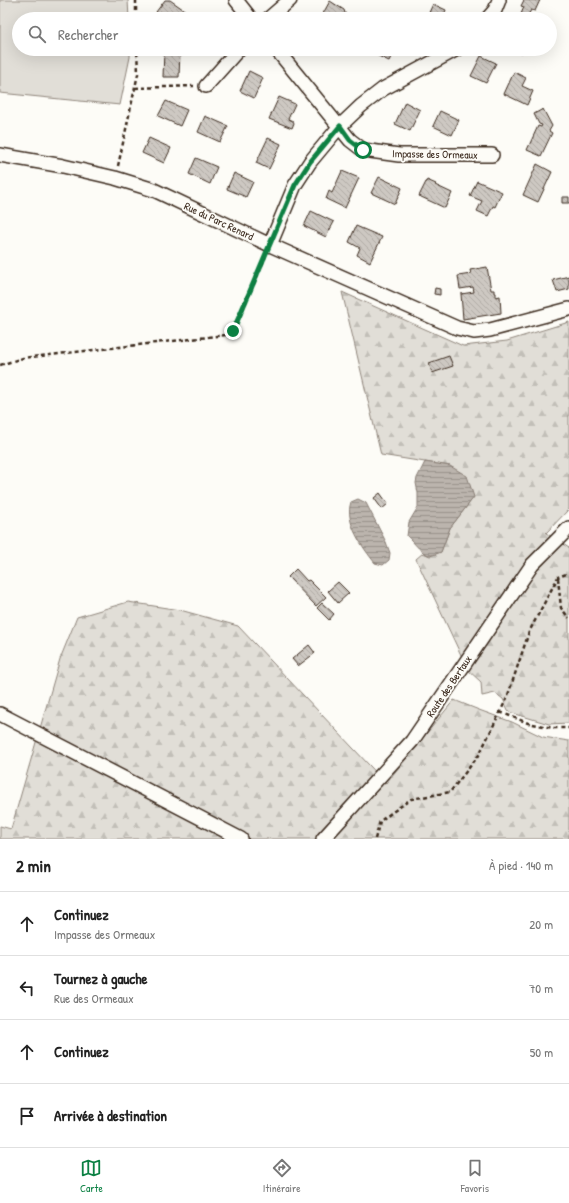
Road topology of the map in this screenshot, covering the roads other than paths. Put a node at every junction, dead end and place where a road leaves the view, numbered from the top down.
1 (236, 0) edge
2 (290, 0) edge
3 (499, 0) edge
4 (245, 12) edge
5 (276, 12) edge
6 (493, 12) edge
7 (233, 56) edge
8 (282, 56) edge
9 (444, 56) edge
10 (206, 86) road end
11 (340, 126) junction
12 (0, 155) edge
13 (492, 155) dead end
14 (270, 245) junction
15 (569, 309) edge
16 (569, 528) edge
17 (0, 714) edge
18 (241, 839) edge
19 (323, 839) edge

1 - 4 street
2 - 5 street
3 - 6 street
7 - 10 street
8 - 11 street, Impasse des Ormeaux
9 - 11 street
11 - 13 street, Impasse des Ormeaux
11 - 14 street
12 - 14 street, Rue du Parc Renard
14 - 15 street, Rue du Parc Renard
16 - 19 street, Route des Bertaux
17 - 18 street

